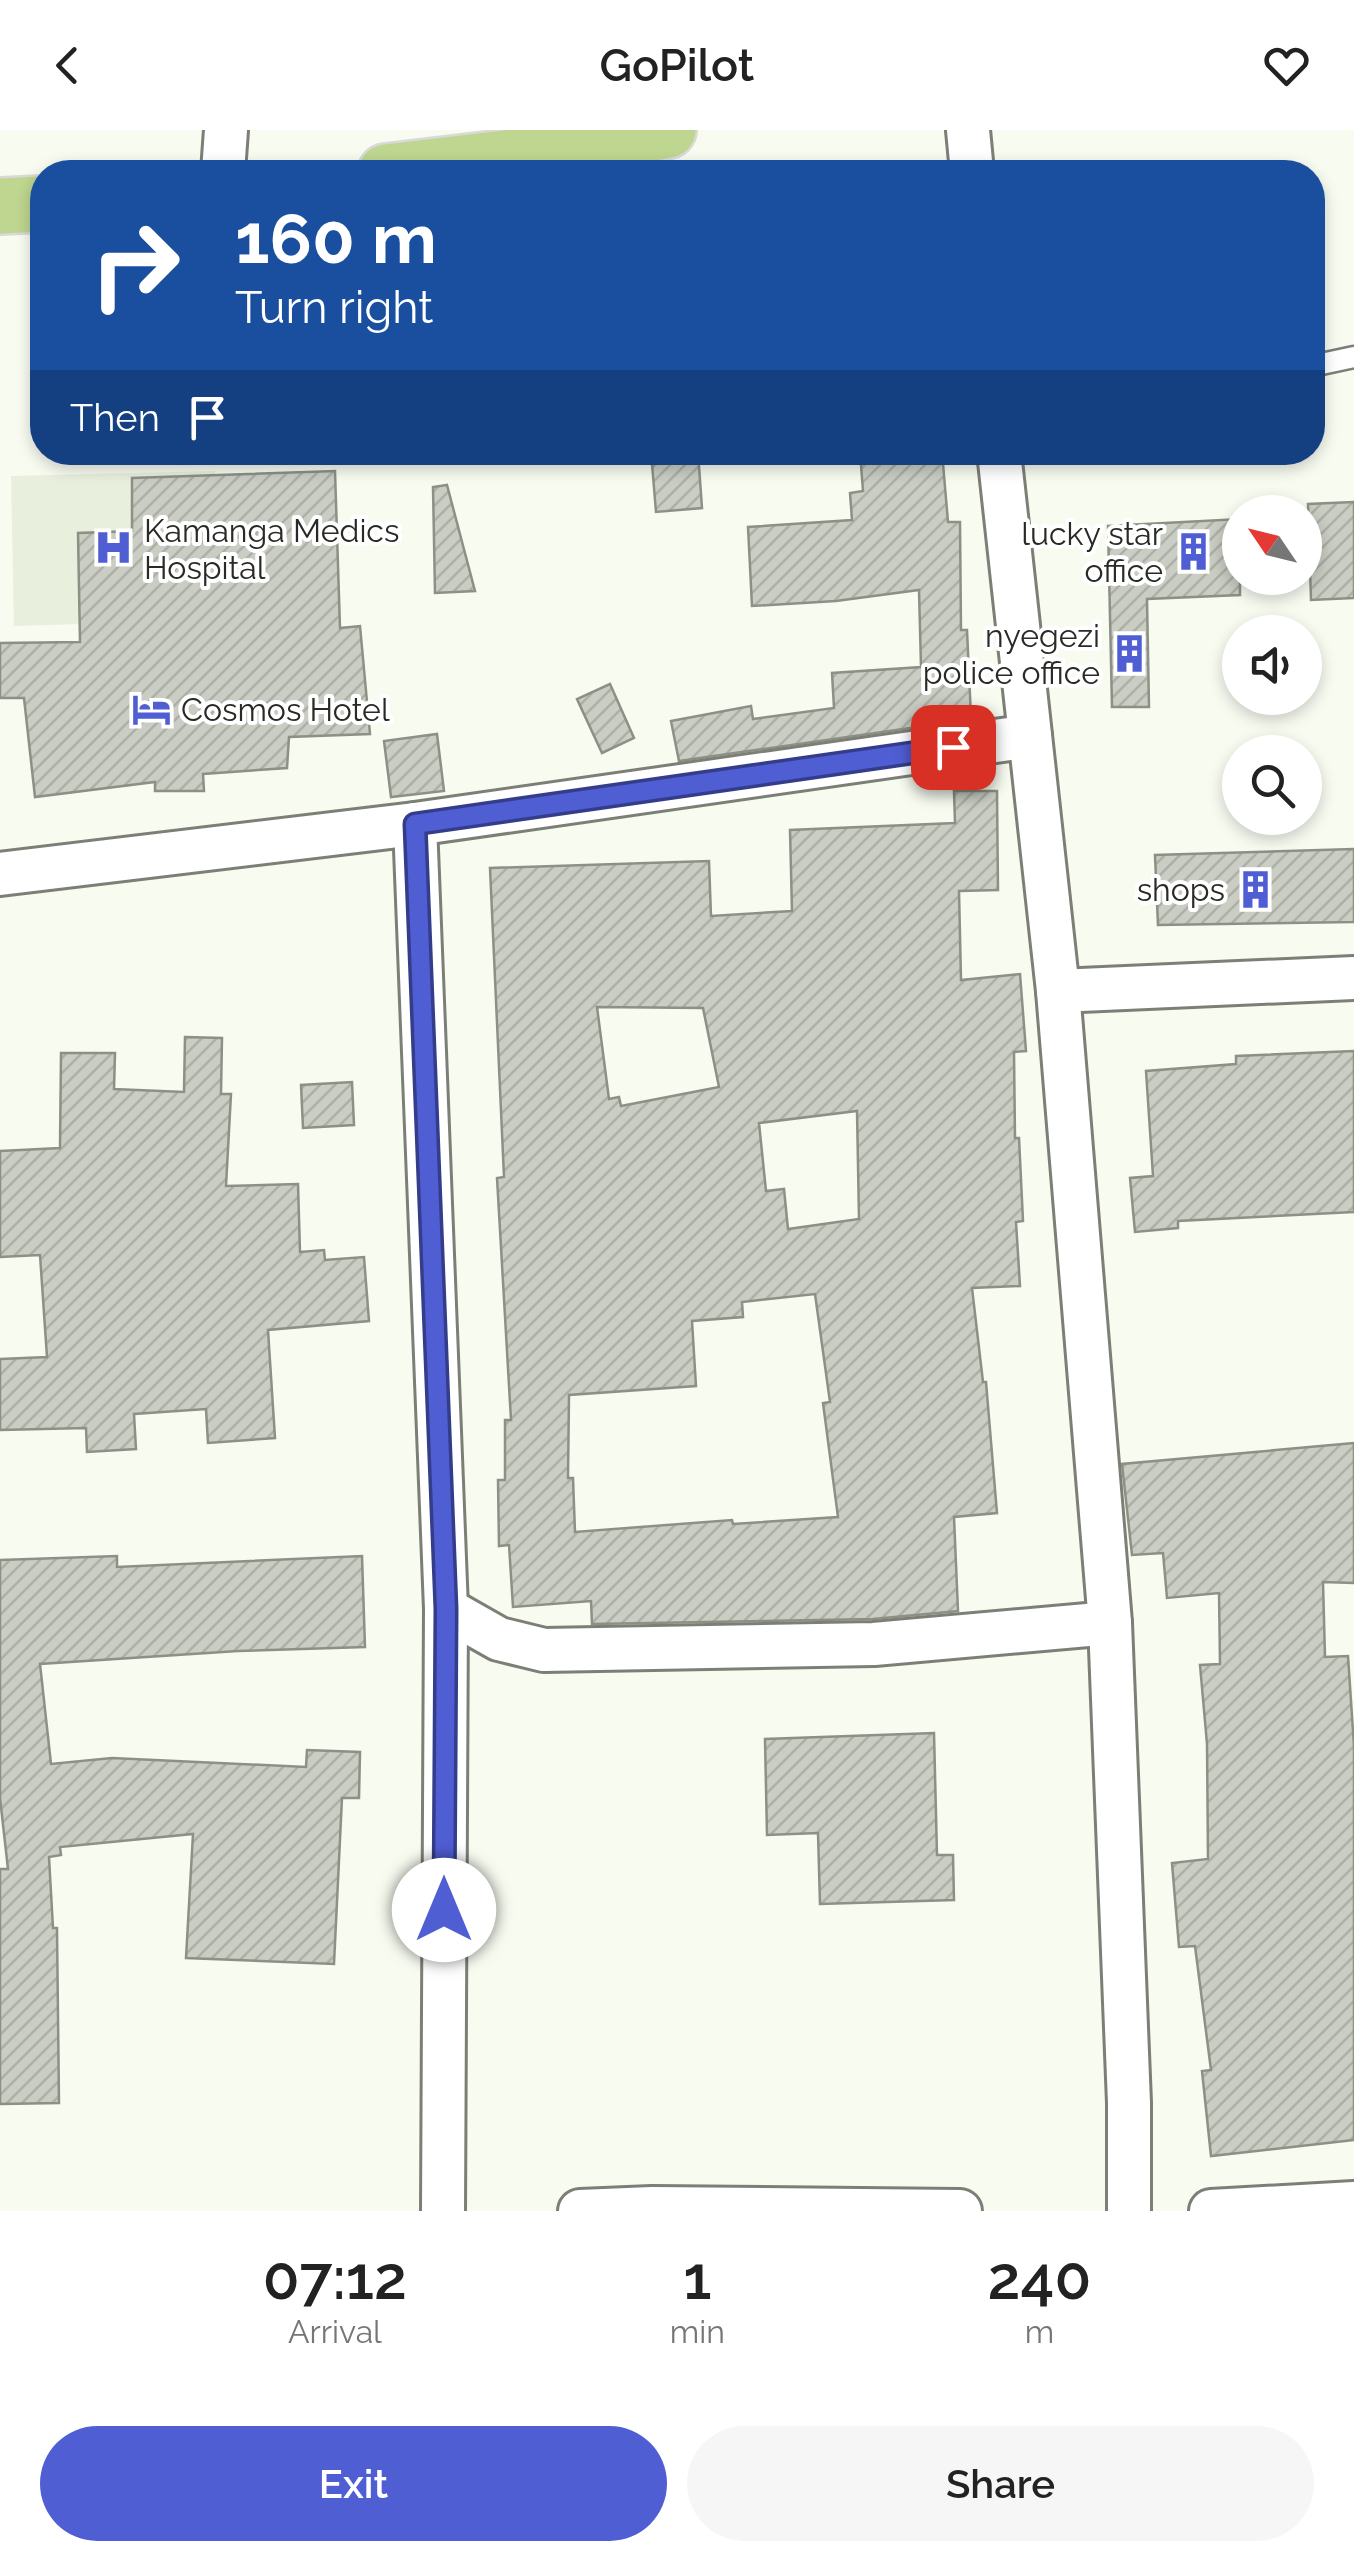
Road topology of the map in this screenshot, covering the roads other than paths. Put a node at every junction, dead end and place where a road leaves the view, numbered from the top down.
1 (226, 130) edge
2 (668, 130) edge
3 (968, 130) edge
4 (225, 160) edge
5 (488, 160) edge
6 (971, 160) edge
7 (30, 205) edge
8 (0, 206) edge
9 (1354, 357) edge
10 (1325, 363) edge
11 (1000, 465) edge
12 (1030, 736) junction
13 (415, 824) junction
14 (0, 874) edge
15 (1354, 978) edge
16 (1058, 992) junction
17 (446, 1609) junction
18 (1110, 1623) junction
19 (1354, 2203) edge
20 (443, 2211) edge
21 (580, 2211) edge
22 (960, 2211) edge
23 (1129, 2211) edge
24 (1211, 2211) edge

1 - 4 street
2 - 5 highway
3 - 6 street
7 - 8 highway
9 - 10 lane
11 - 12 street
12 - 13 street
12 - 16 street
13 - 14 street
13 - 17 street
15 - 16 street
16 - 18 street
17 - 18 street
17 - 20 street
18 - 23 street
19 - 24 street
21 - 22 street

